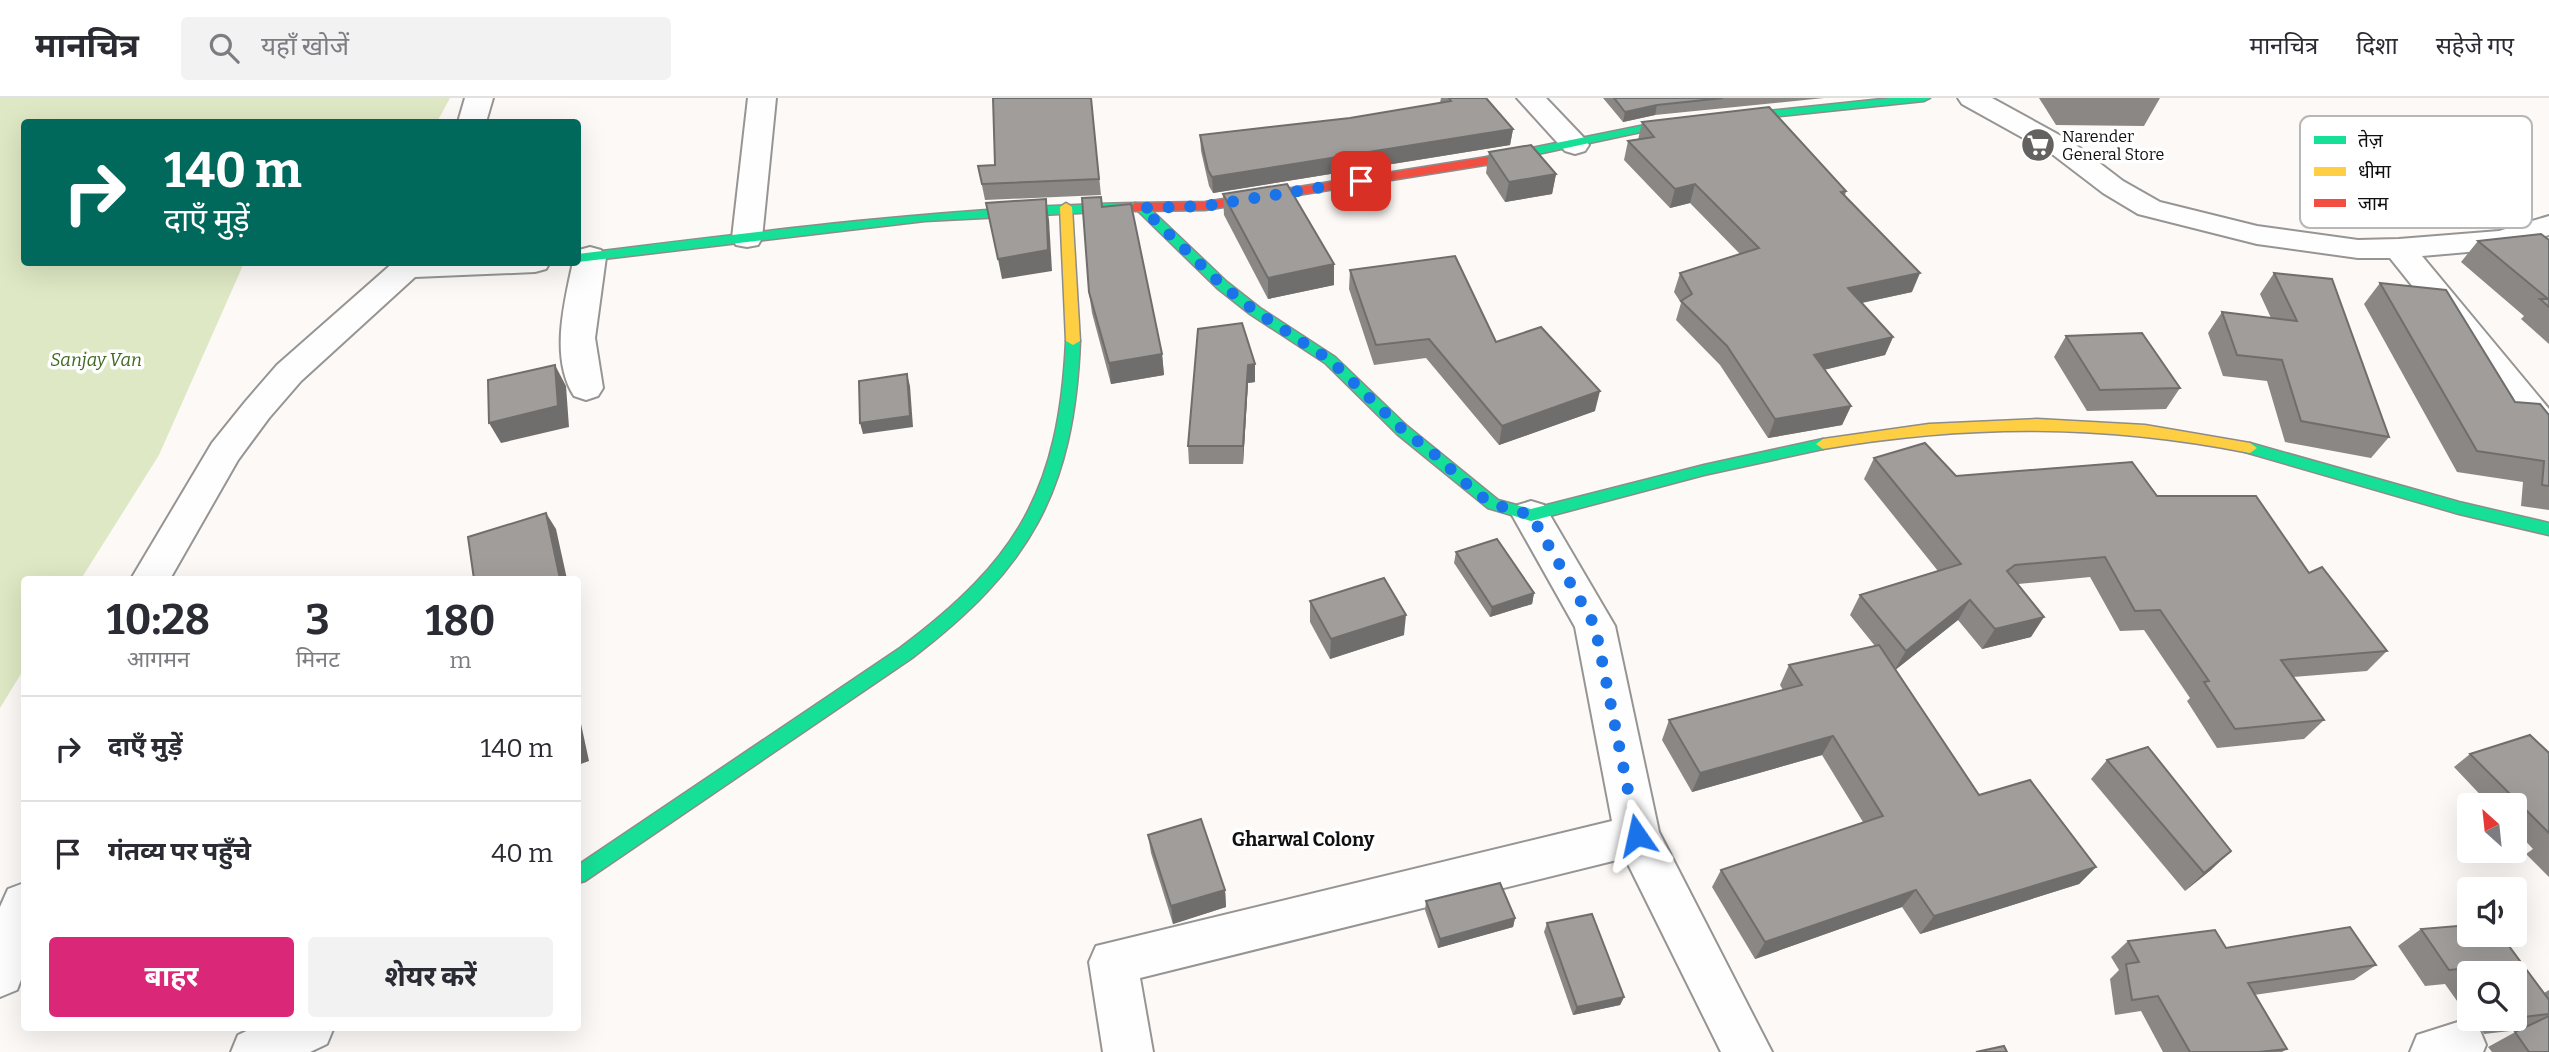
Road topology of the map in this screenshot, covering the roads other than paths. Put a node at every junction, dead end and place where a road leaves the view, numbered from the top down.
1 (479, 98) edge
2 (762, 98) edge
3 (1531, 98) edge
4 (1924, 98) edge
5 (1972, 98) edge
6 (473, 119) edge
7 (1575, 145) junction
8 (1066, 207) junction
9 (1142, 208) junction
10 (2549, 225) edge
11 (747, 237) junction
12 (2399, 248) junction
13 (584, 258) edge
14 (410, 266) edge
15 (586, 388) dead end
16 (2549, 433) edge
17 (1531, 515) junction
18 (2549, 529) edge
19 (152, 576) edge
20 (1637, 835) junction
21 (581, 874) edge
22 (21, 913) edge
23 (0, 974) edge
24 (301, 1031) edge
25 (256, 1052) edge
26 (1128, 1052) edge
27 (1747, 1052) edge

1 - 6 street
2 - 11 street
3 - 7 street
4 - 7 street
5 - 12 street
7 - 9 street
8 - 9 street
8 - 11 street
8 - 21 street
9 - 17 street
10 - 12 street
11 - 13 street
12 - 16 street
13 - 15 street
14 - 19 street
17 - 18 street
17 - 20 street
20 - 26 street
20 - 27 street
22 - 23 street
24 - 25 street

